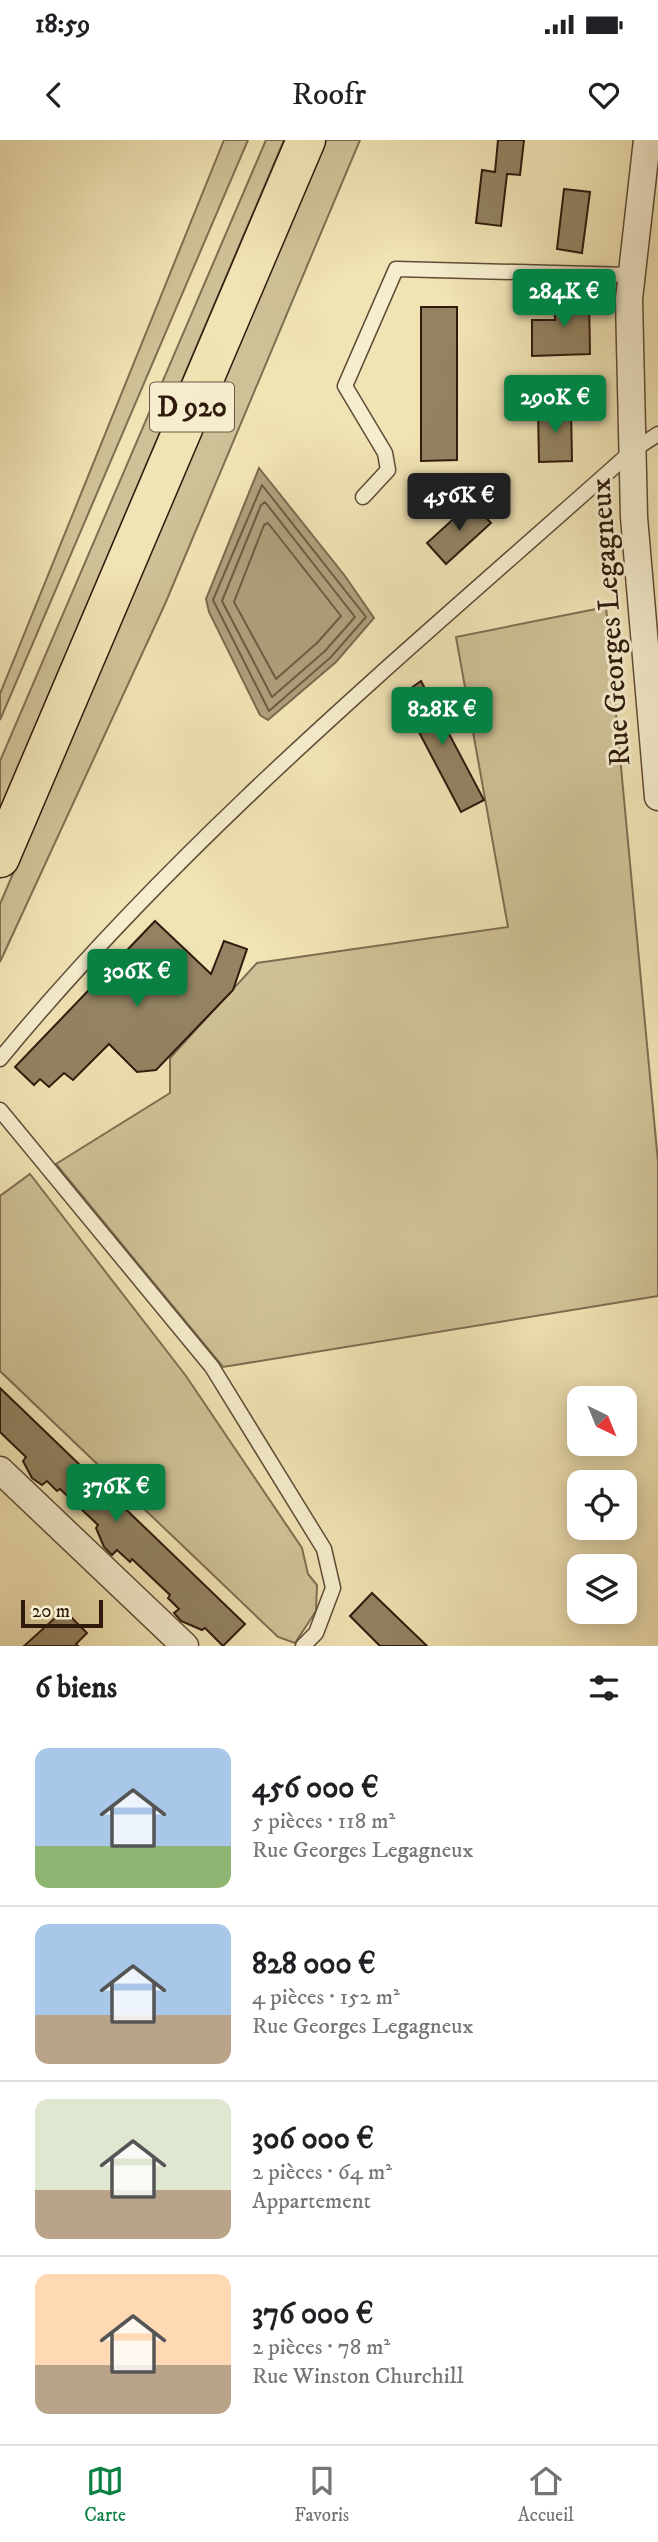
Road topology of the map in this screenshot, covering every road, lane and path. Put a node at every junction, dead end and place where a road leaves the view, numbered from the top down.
1 (306, 140) edge
2 (647, 140) edge
3 (630, 275) junction
4 (658, 434) edge
5 (632, 452) junction
6 (363, 497) dead end
7 (658, 797) edge
8 (0, 858) edge
9 (0, 1059) edge
10 (0, 1110) edge
11 (0, 1470) edge
12 (185, 1646) edge
13 (303, 1646) edge

1 - 8 main road, D 920
2 - 3 street, Rue Georges Legagneux
3 - 5 street, Rue Georges Legagneux
3 - 6 lane
4 - 5 lane
5 - 7 street, Rue Georges Legagneux
5 - 9 lane
10 - 13 lane
11 - 12 street

